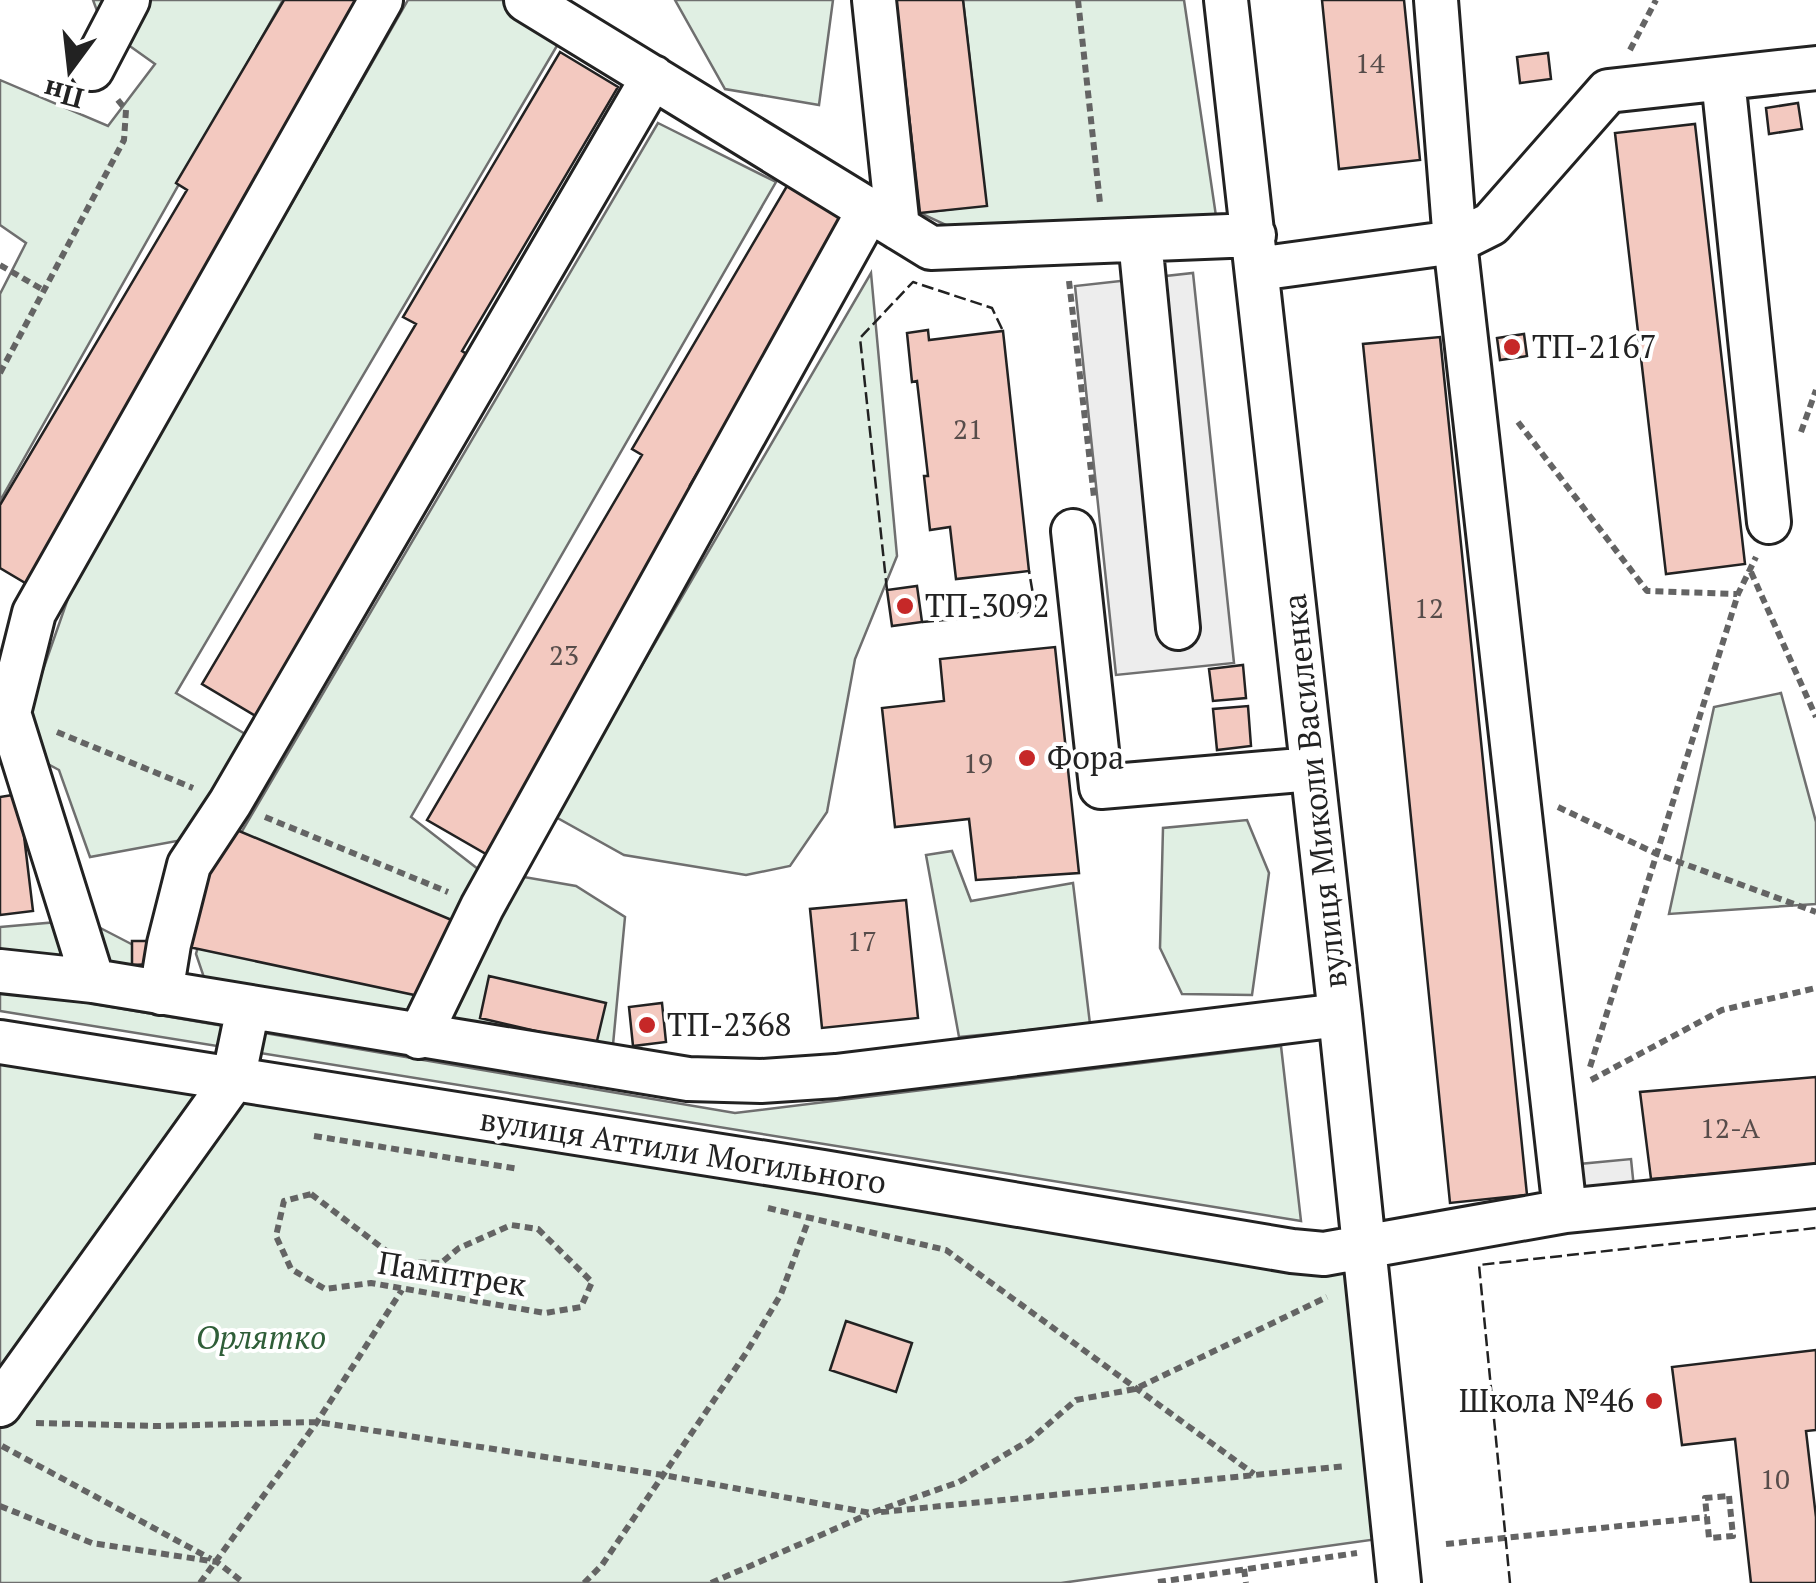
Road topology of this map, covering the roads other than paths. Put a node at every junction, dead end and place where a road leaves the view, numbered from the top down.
1 (128, 0) edge
2 (381, 0) edge
3 (526, 0) edge
4 (874, 0) edge
5 (1226, 0) edge
6 (1436, 0) edge
7 (1816, 68) edge
8 (92, 69) road end
9 (653, 76) junction
10 (1723, 79) junction
11 (884, 219) junction
12 (1103, 241) junction
13 (1456, 242) junction
14 (1255, 252) junction
15 (1769, 522) road end
16 (1074, 531) road end
17 (1178, 628) dead end
18 (1312, 769) junction
19 (0, 971) edge
20 (93, 982) junction
21 (160, 993) junction
22 (248, 1008) junction
23 (1340, 1016) junction
24 (418, 1037) junction
25 (0, 1042) edge
26 (233, 1080) junction
27 (1816, 1186) edge
28 (1564, 1211) junction
29 (1365, 1246) junction
30 (10, 1414) edge
31 (1399, 1583) edge

1 - 8 street
2 - 20 street
3 - 9 street
4 - 11 street
5 - 14 street, вулиця Миколи Василенка
6 - 13 street
7 - 10 street
9 - 11 street
9 - 21 street
10 - 13 street
10 - 15 street
11 - 12 street
11 - 24 street
12 - 14 street
12 - 17 street
13 - 14 street
13 - 28 street
14 - 18 street, вулиця Миколи Василенка
16 - 18 street
18 - 23 street, вулиця Миколи Василенка
19 - 20 street
20 - 21 street
21 - 22 street
22 - 24 street
22 - 26 street
23 - 24 street
23 - 29 street, вулиця Миколи Василенка
25 - 26 street, вулиця Аттили Могильного
26 - 29 street, вулиця Аттили Могильного
26 - 30 street
27 - 28 street, вулиця Аттили Могильного
28 - 29 street, вулиця Аттили Могильного
29 - 31 street, вулиця Миколи Василенка

